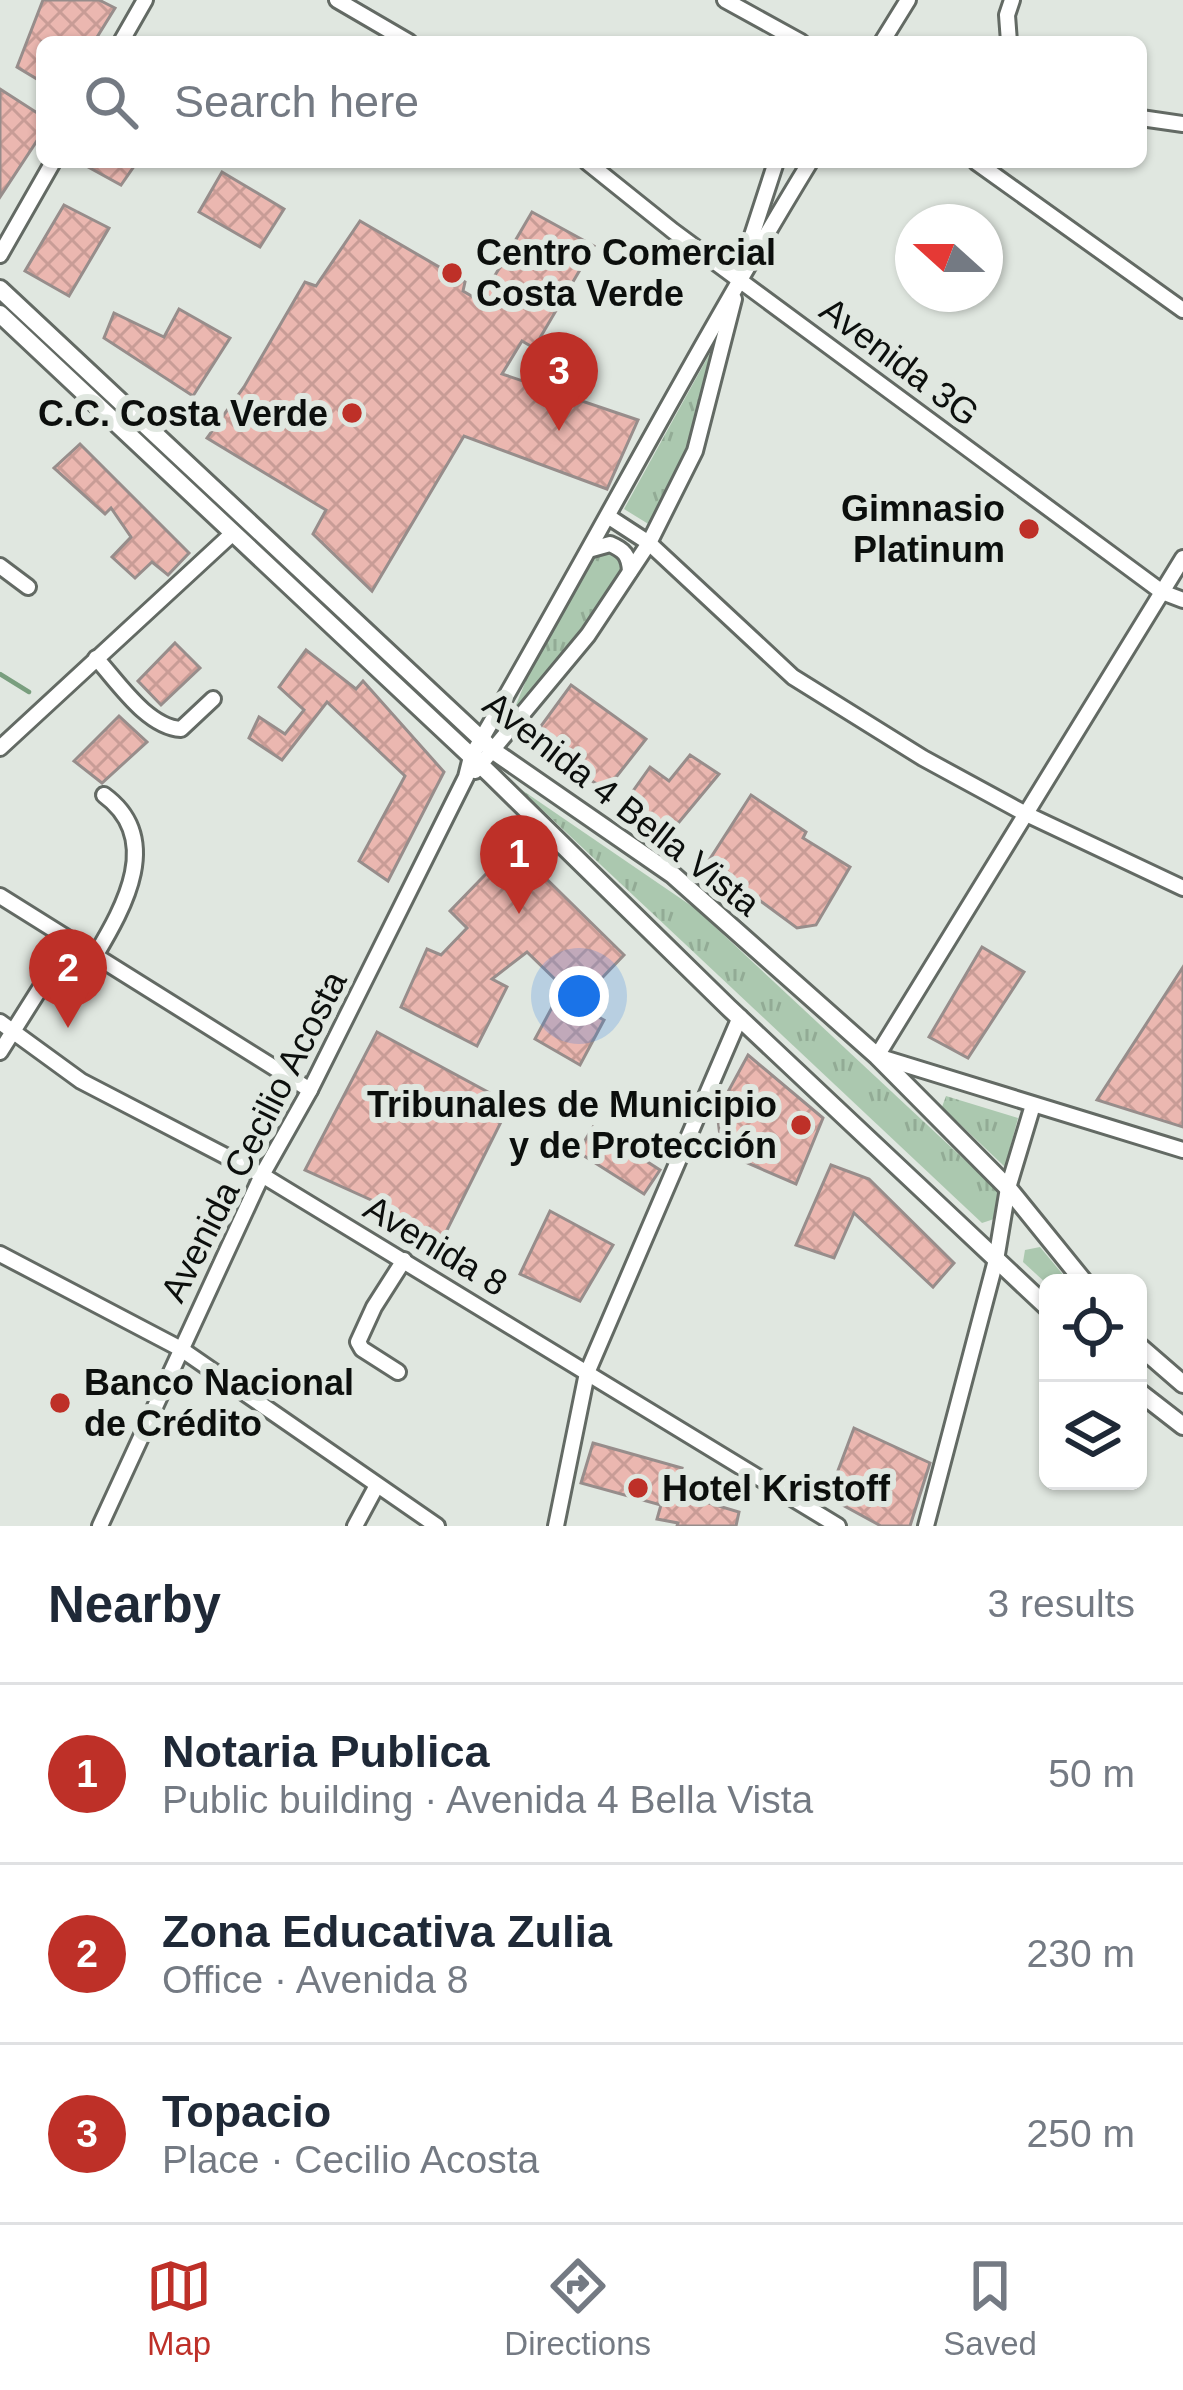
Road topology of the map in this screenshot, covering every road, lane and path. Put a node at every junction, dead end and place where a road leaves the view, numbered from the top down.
1 (145, 0) edge
2 (337, 0) edge
3 (724, 0) edge
4 (908, 0) edge
5 (124, 36) edge
6 (399, 36) edge
7 (790, 36) edge
8 (886, 36) edge
9 (1147, 119) edge
10 (1183, 124) edge
11 (50, 168) edge
12 (595, 168) edge
13 (774, 168) edge
14 (805, 168) edge
15 (984, 168) edge
16 (0, 255) edge
17 (739, 279) junction
18 (0, 289) edge
19 (1183, 310) edge
20 (0, 314) edge
21 (610, 517) junction
22 (232, 533) junction
23 (649, 544) junction
24 (592, 549) junction
25 (1183, 558) edge
26 (0, 566) edge
27 (630, 571) junction
28 (28, 587) dead end
29 (1162, 592) junction
30 (1183, 600) edge
31 (96, 658) junction
32 (213, 699) dead end
33 (0, 748) edge
34 (479, 758) junction
35 (104, 795) dead end
36 (1024, 813) junction
37 (1183, 888) edge
38 (0, 896) edge
39 (70, 941) junction
40 (95, 956) junction
41 (740, 1018) junction
42 (6, 1027) edge
43 (0, 1052) edge
44 (877, 1056) junction
45 (310, 1090) junction
46 (1033, 1105) junction
47 (1183, 1150) edge
48 (262, 1175) junction
49 (1008, 1188) junction
50 (0, 1254) edge
51 (404, 1260) junction
52 (996, 1260) junction
53 (1078, 1274) edge
54 (1039, 1300) edge
55 (181, 1349) junction
56 (1147, 1353) edge
57 (398, 1372) dead end
58 (587, 1373) junction
59 (1183, 1384) edge
60 (1147, 1397) edge
61 (1183, 1426) edge
62 (376, 1487) junction
63 (100, 1526) edge
64 (355, 1526) edge
65 (437, 1526) edge
66 (556, 1526) edge
67 (838, 1526) edge
68 (926, 1526) edge

1 - 5 street
2 - 6 street
3 - 7 street
4 - 8 street
9 - 10 street
11 - 16 street
12 - 17 street, Avenida 3G
13 - 17 street
14 - 17 street
15 - 19 street
17 - 21 street
17 - 23 street
17 - 29 street, Avenida 3G
18 - 34 street, Avenida 4 Bella Vista
20 - 22 street, Avenida 4 Bella Vista
21 - 23 street
21 - 24 street
22 - 31 street
22 - 34 street, Avenida 4 Bella Vista
23 - 27 street
23 - 36 street
24 - 27 street
24 - 34 street
25 - 29 street
26 - 28 street
27 - 34 street
29 - 30 street, Avenida 3G
29 - 36 street
31 - 32 street
31 - 33 street
34 - 41 street, Avenida 4 Bella Vista
34 - 44 street, Avenida 4 Bella Vista
34 - 45 street, Avenida Cecilio Acosta
35 - 40 street
36 - 37 street
36 - 44 street
38 - 39 street
39 - 40 street
39 - 42 street
40 - 45 street
41 - 52 street, Avenida 4 Bella Vista
41 - 58 street
42 - 43 street
42 - 48 street, Avenida 8
44 - 46 street
44 - 49 street, Avenida 4 Bella Vista
45 - 48 street, Avenida Cecilio Acosta
46 - 47 street
46 - 49 street
48 - 51 street, Avenida 8
48 - 55 street, Avenida Cecilio Acosta
49 - 52 street
49 - 53 street, Avenida 4 Bella Vista
50 - 55 street
51 - 57 street
51 - 58 street, Avenida 8
52 - 54 street, Avenida 4 Bella Vista
52 - 68 street
55 - 62 street
55 - 63 street, Avenida Cecilio Acosta
56 - 59 street
58 - 66 street
58 - 67 street, Avenida 8
60 - 61 street
62 - 64 street
62 - 65 street

